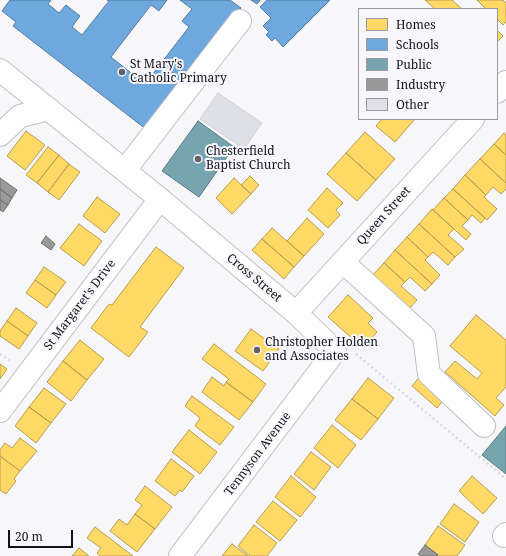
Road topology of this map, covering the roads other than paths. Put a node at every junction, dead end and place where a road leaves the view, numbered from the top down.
1 (240, 21) dead end
2 (0, 70) edge
3 (506, 82) edge
4 (498, 91) edge
5 (50, 109) junction
6 (472, 120) edge
7 (0, 135) edge
8 (124, 170) junction
9 (160, 199) junction
10 (343, 262) junction
11 (296, 313) junction
12 (335, 351) joint
13 (0, 411) edge
14 (484, 426) dead end
15 (180, 556) edge

1 - 8 street
2 - 5 street, Cross Street
3 - 4 street
5 - 7 street
5 - 8 street, Cross Street
6 - 10 street, Queen Street
8 - 9 street, Cross Street
9 - 11 street, Cross Street
9 - 13 street, St Margaret's Drive
10 - 11 street, Queen Street
10 - 14 street
11 - 12 street, Cross Street
12 - 15 street, Tennyson Avenue

